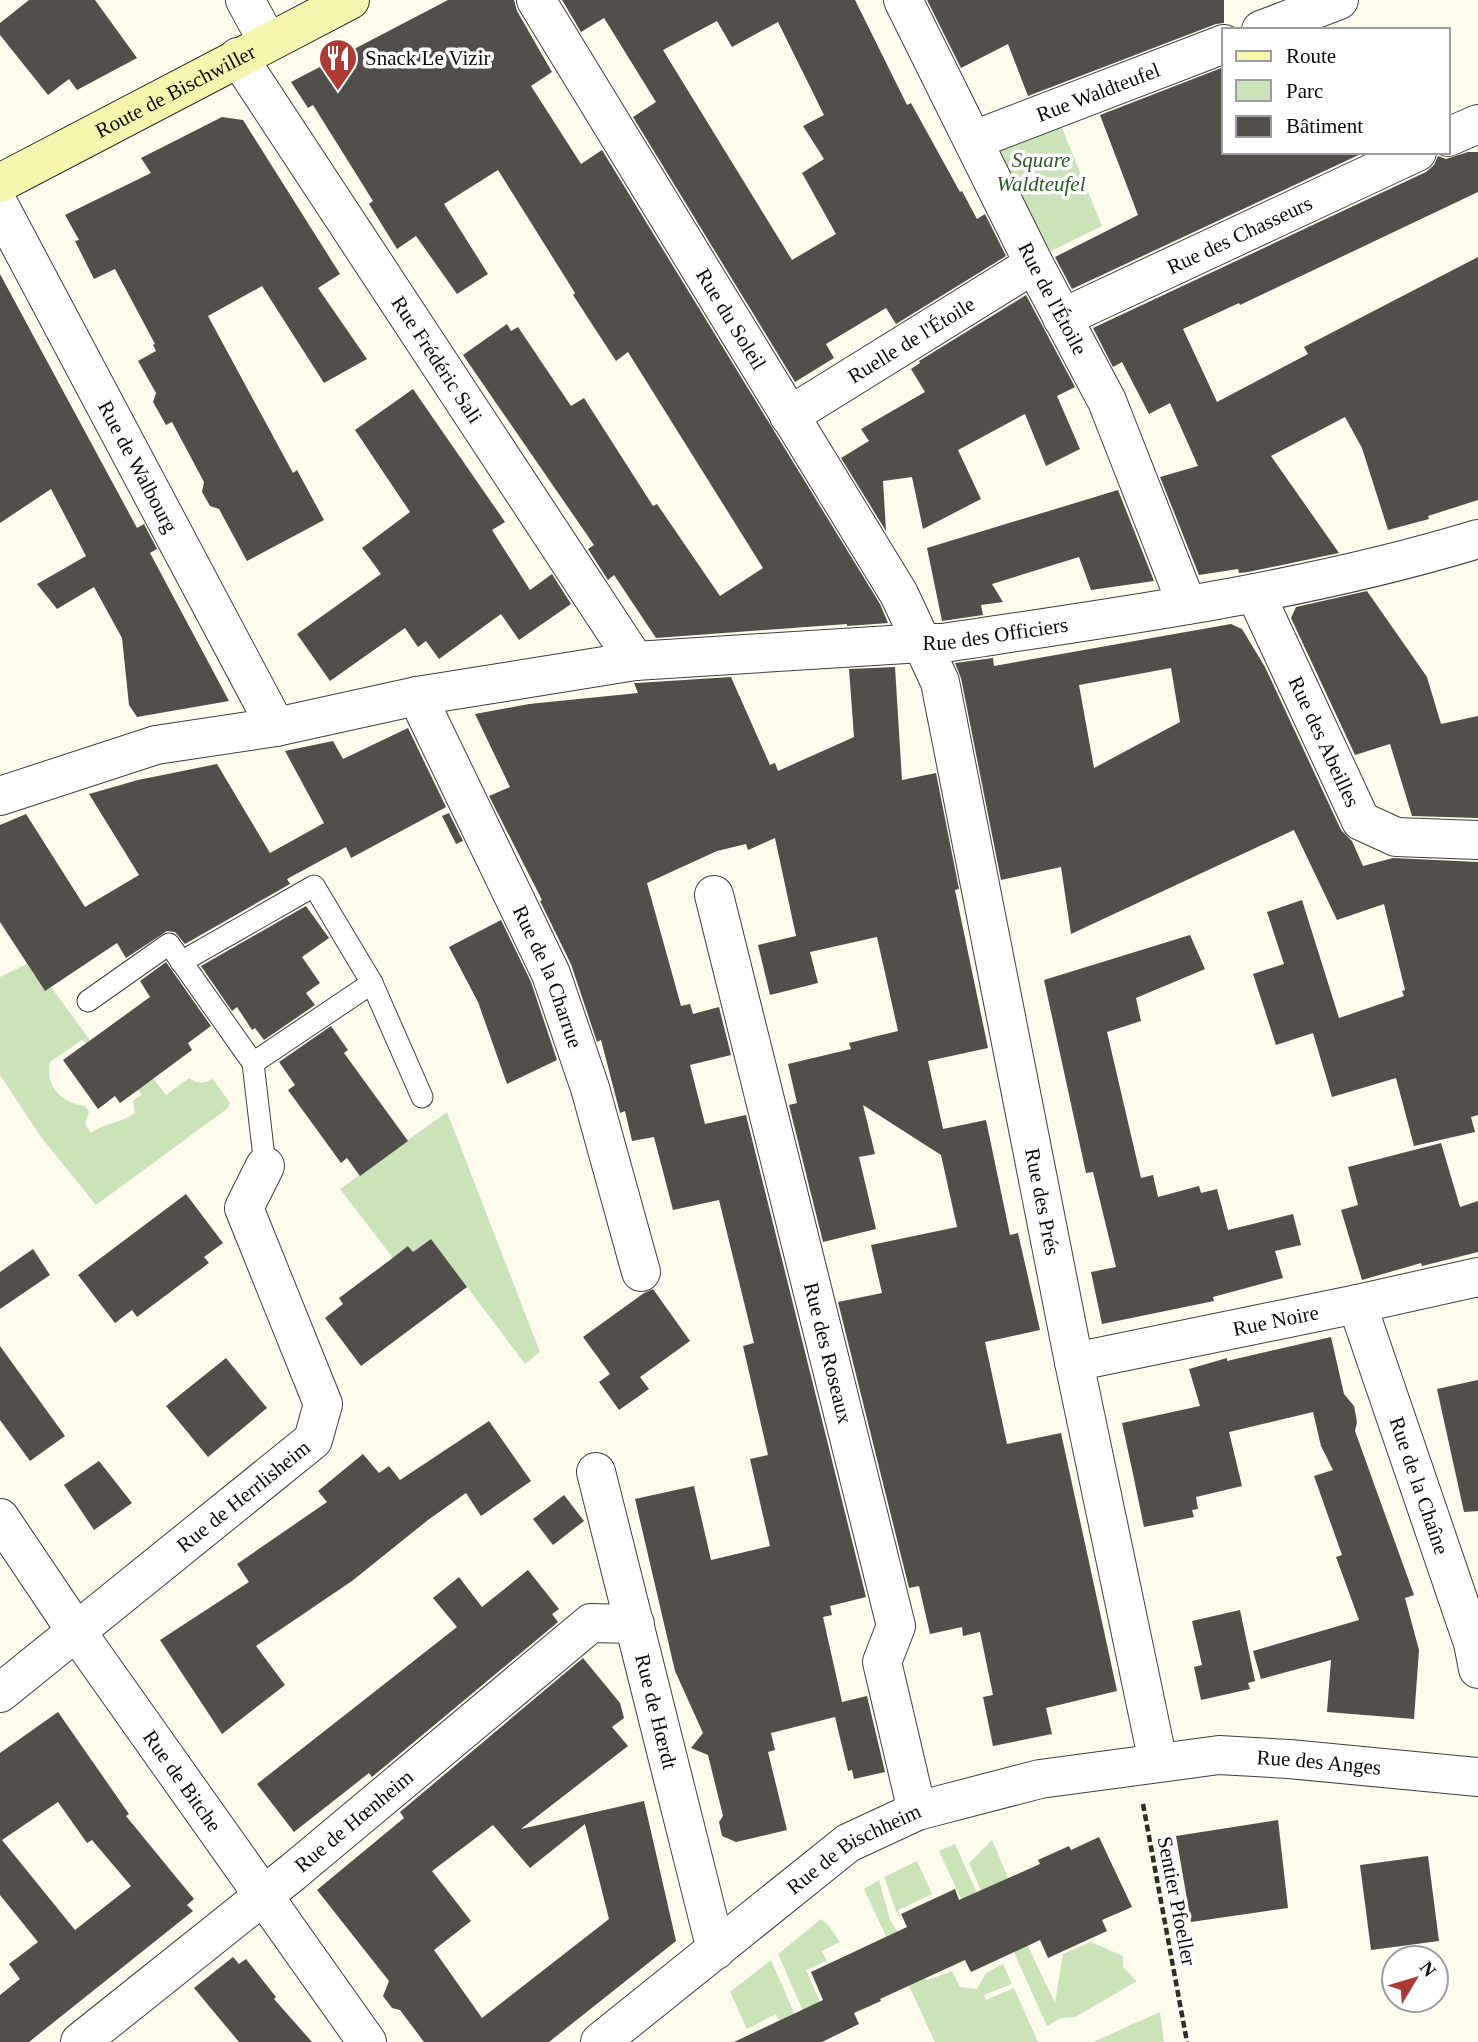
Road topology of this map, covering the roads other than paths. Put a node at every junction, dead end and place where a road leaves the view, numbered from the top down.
1 (246, 0) edge
2 (350, 0) edge
3 (536, 0) edge
4 (903, 0) edge
5 (1339, 0) edge
6 (1266, 28) edge
7 (1222, 45) edge
8 (253, 50) junction
9 (1478, 124) edge
10 (1450, 136) edge
11 (974, 140) junction
12 (1413, 154) edge
13 (0, 183) edge
14 (0, 207) edge
15 (1034, 264) junction
16 (1062, 318) junction
17 (789, 416) junction
18 (1478, 539) edge
19 (1255, 593) junction
20 (1187, 605) junction
21 (922, 643) junction
22 (635, 661) junction
23 (417, 696) junction
24 (276, 727) junction
25 (0, 796) edge
26 (1478, 840) edge
27 (713, 895) dead end
28 (181, 962) junction
29 (372, 983) junction
30 (88, 1001) dead end
31 (253, 1063) junction
32 (422, 1097) dead end
33 (265, 1166) joint
34 (641, 1272) dead end
35 (1478, 1277) edge
36 (1357, 1304) junction
37 (1074, 1362) junction
38 (596, 1472) dead end
39 (0, 1518) edge
40 (635, 1624) junction
41 (76, 1632) junction
42 (1478, 1669) edge
43 (0, 1693) edge
44 (1147, 1764) junction
45 (1478, 1777) edge
46 (917, 1811) junction
47 (263, 1896) junction
48 (716, 1950) junction
49 (80, 2042) edge
50 (368, 2042) edge
51 (600, 2042) edge

1 - 8 street, Rue Frédéric Sali
2 - 8 main road, Route de Bischwiller
3 - 17 street, Rue du Soleil
4 - 11 street, Rue de l'Étoile
5 - 6 street
7 - 11 street, Rue Waldteufel
8 - 13 main road, Route de Bischwiller
8 - 22 street, Rue Frédéric Sali
9 - 10 street
11 - 15 street, Rue de l'Étoile
12 - 16 street, Rue des Chasseurs
14 - 24 street, Rue de Walbourg
15 - 16 street, Rue de l'Étoile
15 - 17 street, Ruelle de l'Étoile
16 - 20 street, Rue de l'Étoile
17 - 21 street, Rue du Soleil
18 - 19 street, Rue des Officiers
19 - 20 street, Rue des Officiers
19 - 26 street, Rue des Abeilles
20 - 21 street, Rue des Officiers
21 - 22 street, Rue des Officiers
21 - 37 street, Rue des Prés
22 - 23 street, Rue des Officiers
23 - 24 street
23 - 34 street, Rue de la Charrue
24 - 25 street
27 - 46 street, Rue des Roseaux
28 - 29 lane
28 - 30 lane
28 - 31 lane
29 - 31 lane
29 - 32 lane
31 - 33 lane
33 - 41 street, Rue de Herrlisheim
35 - 36 street, Rue Noire
36 - 37 street, Rue Noire
36 - 42 street, Rue de la Chaîne
37 - 44 street, Rue des Prés
38 - 40 street, Rue de Hœrdt
39 - 41 street, Rue de Bitche
40 - 47 street, Rue de Hœnheim
40 - 48 street, Rue de Hœrdt
41 - 43 street, Rue de Herrlisheim
41 - 47 street, Rue de Bitche
44 - 45 street, Rue des Anges
44 - 46 street, Rue de Bischheim
46 - 48 street, Rue de Bischheim
47 - 49 street, Rue de Hœnheim
47 - 50 street, Rue de Bitche
48 - 51 street, Rue de Bischheim

